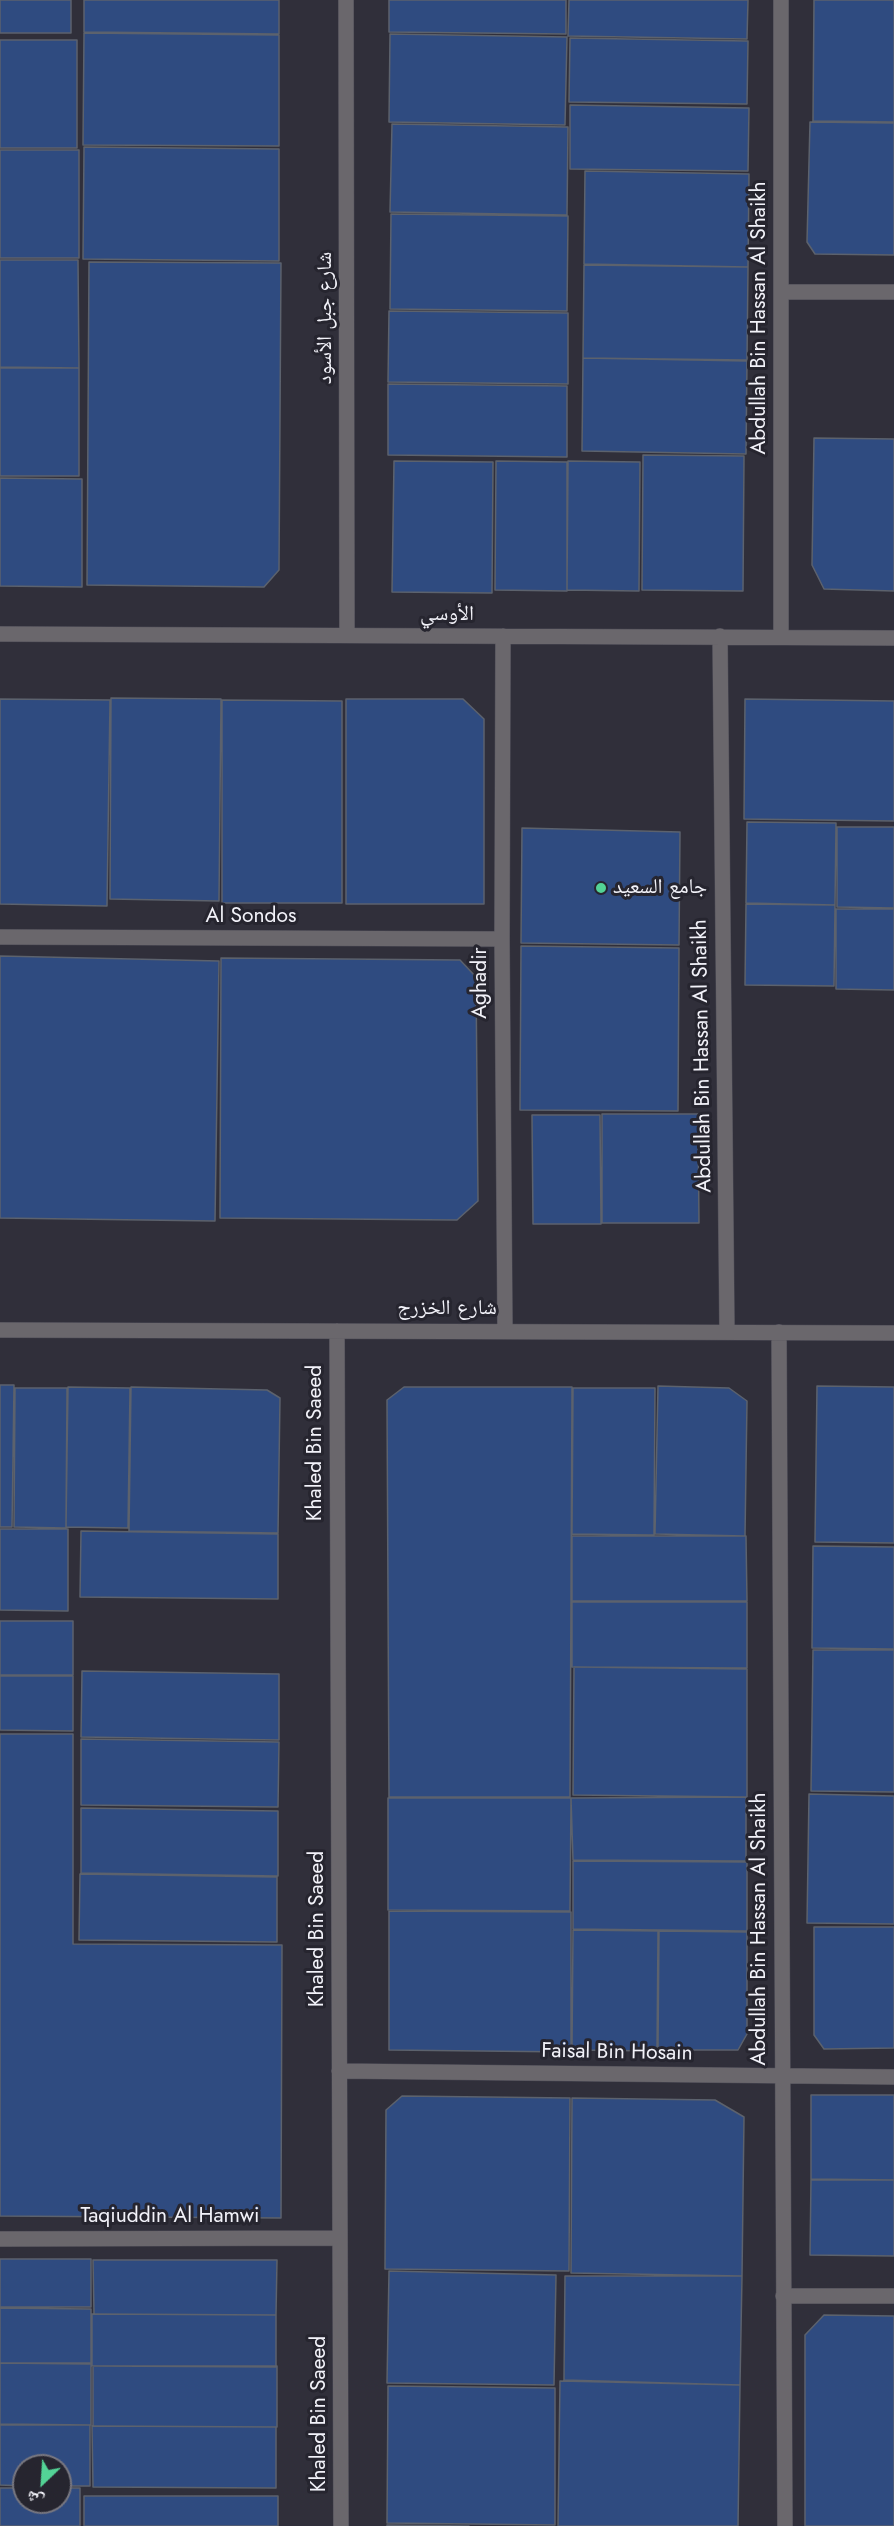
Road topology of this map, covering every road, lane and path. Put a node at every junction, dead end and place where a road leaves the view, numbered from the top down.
1 (346, 0) edge
2 (781, 0) edge
3 (782, 292) junction
4 (894, 292) edge
5 (0, 634) edge
6 (347, 635) junction
7 (503, 636) junction
8 (720, 636) junction
9 (781, 636) junction
10 (894, 638) edge
11 (0, 937) edge
12 (502, 939) junction
13 (0, 1330) edge
14 (505, 1330) junction
15 (337, 1331) junction
16 (727, 1332) junction
17 (779, 1332) junction
18 (894, 1334) edge
19 (339, 2071) junction
20 (782, 2076) junction
21 (894, 2077) edge
22 (340, 2238) junction
23 (0, 2239) edge
24 (783, 2296) junction
25 (894, 2296) edge
26 (341, 2526) edge
27 (785, 2526) edge

1 - 6 street, شارع جبل الأسود
2 - 3 street, Abdullah Bin Hassan Al Shaikh
3 - 4 street
3 - 9 street, Abdullah Bin Hassan Al Shaikh
5 - 6 street, الأوسي
6 - 7 street, الأوسي
7 - 8 street, الأوسي
7 - 12 street, Aghadir
8 - 9 street, الأوسي
8 - 16 street, Abdullah Bin Hassan Al Shaikh
9 - 10 street, الأوسي
11 - 12 street, Al Sondos
12 - 14 street, Aghadir
13 - 15 street, شارع الخزرج
14 - 15 street, شارع الخزرج
14 - 16 street, شارع الخزرج
15 - 19 street, Khaled Bin Saeed
16 - 17 street, شارع الخزرج
17 - 18 street, شارع الخزرج
17 - 20 street, Abdullah Bin Hassan Al Shaikh
19 - 20 street, Faisal Bin Hosain
19 - 22 street, Khaled Bin Saeed
20 - 21 street, Faisal Bin Hosain
20 - 24 street, Abdullah Bin Hassan Al Shaikh
22 - 23 street, Taqiuddin Al Hamwi
22 - 26 street, Khaled Bin Saeed
24 - 25 street
24 - 27 street, Abdullah Bin Hassan Al Shaikh

